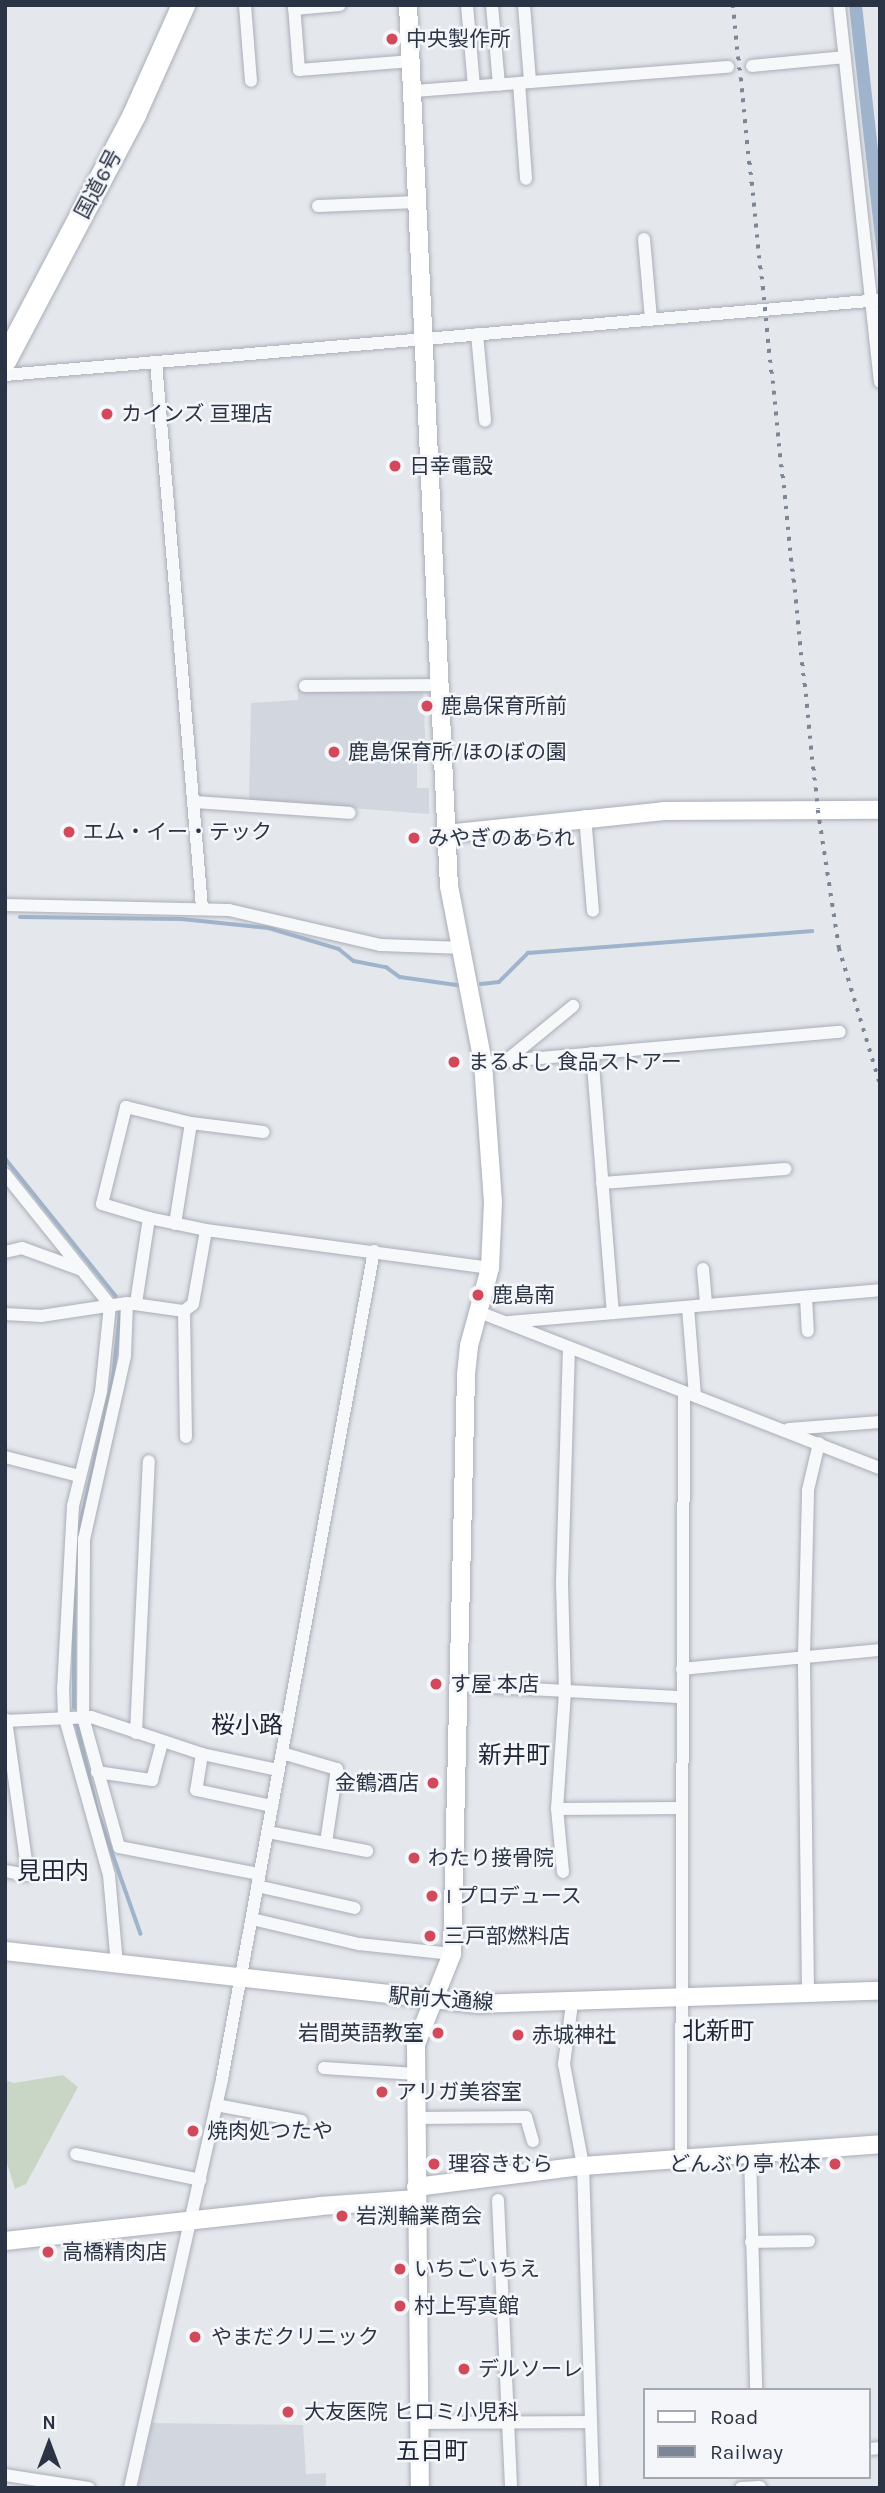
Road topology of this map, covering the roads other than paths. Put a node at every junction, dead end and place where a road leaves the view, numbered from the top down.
1 (183, 5) edge
2 (245, 5) edge
3 (340, 5) edge
4 (408, 5) edge
5 (467, 5) edge
6 (492, 5) edge
7 (524, 5) edge
8 (839, 5) edge
9 (294, 7) edge
10 (845, 57) junction
11 (412, 61) junction
12 (752, 66) dead end
13 (728, 67) dead end
14 (251, 81) dead end
15 (525, 83) junction
16 (499, 85) junction
17 (474, 86) junction
18 (414, 90) junction
19 (526, 179) dead end
20 (418, 202) junction
21 (318, 206) dead end
22 (644, 239) dead end
23 (876, 301) edge
24 (651, 319) junction
25 (477, 334) junction
26 (425, 339) junction
27 (5, 359) edge
28 (156, 362) junction
29 (5, 375) edge
30 (880, 382) edge
31 (485, 421) dead end
32 (305, 685) dead end
33 (439, 685) junction
34 (194, 802) junction
35 (880, 810) edge
36 (350, 813) dead end
37 (584, 816) junction
38 (446, 834) junction
39 (5, 905) edge
40 (202, 908) junction
41 (593, 911) dead end
42 (464, 948) junction
43 (573, 1006) dead end
44 (840, 1032) dead end
45 (592, 1053) junction
46 (506, 1061) junction
47 (483, 1063) junction
48 (191, 1123) junction
49 (263, 1132) dead end
50 (785, 1169) dead end
51 (5, 1174) edge
52 (602, 1183) junction
53 (149, 1218) junction
54 (175, 1224) junction
55 (206, 1230) junction
56 (374, 1251) junction
57 (5, 1252) edge
58 (490, 1268) junction
59 (703, 1269) dead end
60 (83, 1270) junction
61 (880, 1290) edge
62 (806, 1297) junction
63 (131, 1303) junction
64 (110, 1305) junction
65 (706, 1305) junction
66 (688, 1307) junction
67 (184, 1311) junction
68 (478, 1312) junction
69 (613, 1313) junction
70 (5, 1314) edge
71 (506, 1322) junction
72 (808, 1331) dead end
73 (569, 1348) junction
74 (690, 1394) junction
75 (880, 1422) edge
76 (784, 1430) junction
77 (186, 1437) dead end
78 (819, 1443) junction
79 (5, 1457) edge
80 (149, 1461) dead end
81 (880, 1468) edge
82 (79, 1476) junction
83 (880, 1650) edge
84 (804, 1656) junction
85 (682, 1669) junction
86 (457, 1685) junction
87 (565, 1690) junction
88 (681, 1698) junction
89 (64, 1715) junction
90 (83, 1717) junction
91 (6, 1720) edge
92 (136, 1733) junction
93 (162, 1743) junction
94 (282, 1753) junction
95 (202, 1754) junction
96 (278, 1770) junction
97 (97, 1772) junction
98 (10, 1784) edge
99 (272, 1806) junction
100 (682, 1808) junction
101 (557, 1809) junction
102 (268, 1832) junction
103 (326, 1843) junction
104 (367, 1852) dead end
105 (5, 1871) edge
106 (563, 1872) dead end
107 (258, 1880) junction
108 (355, 1908) dead end
109 (251, 1919) junction
110 (5, 1951) edge
111 (452, 1954) junction
112 (117, 1964) junction
113 (241, 1979) junction
114 (880, 1991) edge
115 (808, 1994) junction
116 (432, 2001) junction
117 (681, 2001) junction
118 (572, 2004) junction
119 (324, 2068) dead end
120 (416, 2074) junction
121 (216, 2105) junction
122 (416, 2118) junction
123 (302, 2121) dead end
124 (533, 2141) dead end
125 (880, 2144) edge
126 (750, 2153) junction
127 (76, 2154) dead end
128 (681, 2158) junction
129 (583, 2166) junction
130 (200, 2180) junction
131 (416, 2193) junction
132 (498, 2200) dead end
133 (191, 2219) junction
134 (5, 2241) edge
135 (809, 2241) dead end
136 (751, 2242) junction
137 (757, 2388) edge
138 (509, 2421) junction
139 (591, 2422) junction
140 (419, 2423) junction
141 (5, 2475) edge
142 (761, 2487) edge
143 (89, 2488) edge
144 (130, 2488) edge
145 (420, 2488) edge
146 (511, 2488) edge
147 (593, 2488) edge
148 (741, 2488) edge

1 - 27 highway, 国道6号
2 - 14 street
3 - 9 street
4 - 11 street
5 - 17 street
6 - 16 street
7 - 15 street
8 - 10 street
9 - 11 street
10 - 12 street
10 - 23 street
11 - 18 street
13 - 15 street
15 - 16 street
15 - 19 street
16 - 17 street
17 - 18 street
18 - 20 street
20 - 21 street
20 - 26 street
22 - 24 street
23 - 24 street
23 - 30 street
24 - 25 street
25 - 26 street
25 - 31 street
26 - 28 street
26 - 33 street
28 - 29 street
28 - 34 street
32 - 33 street
33 - 38 street
34 - 36 street
34 - 40 street
35 - 37 street
37 - 38 street
37 - 41 street
38 - 42 street
39 - 40 street
40 - 42 street
42 - 47 street
43 - 46 street
44 - 45 street
45 - 46 street
45 - 52 street
46 - 47 street
47 - 58 street
48 - 49 street
48 - 53 street
48 - 54 street
50 - 52 street
51 - 60 street
52 - 69 street
53 - 54 street
53 - 63 street
54 - 55 street
55 - 56 street
55 - 67 street
56 - 58 street
56 - 94 street
57 - 60 street
58 - 68 street
59 - 65 street
60 - 64 street
61 - 62 street
62 - 65 street
62 - 72 street
63 - 64 street
63 - 67 street
63 - 90 street
64 - 70 street
64 - 82 street
65 - 66 street
66 - 69 street
66 - 74 street
67 - 77 street
68 - 71 street
68 - 86 street
69 - 71 street
71 - 73 street
73 - 74 street
73 - 87 street
74 - 76 street
74 - 85 street
75 - 76 street
76 - 78 street
78 - 81 street
78 - 84 street
79 - 82 street
80 - 92 street
82 - 89 street
83 - 84 street
84 - 85 street
84 - 115 street
85 - 88 street
86 - 87 street
86 - 111 street
87 - 88 street
87 - 101 street
88 - 100 street
89 - 90 street
89 - 91 street
89 - 112 street
90 - 92 street
90 - 97 street
91 - 98 street
92 - 93 street
93 - 95 street
93 - 97 street
94 - 96 street
94 - 103 street
95 - 96 street
95 - 99 street
96 - 99 street
97 - 107 street
98 - 105 street
99 - 102 street
100 - 101 street
100 - 117 street
101 - 106 street
102 - 103 street
102 - 107 street
103 - 104 street
107 - 108 street
107 - 109 street
109 - 111 street
109 - 113 street
110 - 112 street, 駅前大通線
111 - 116 street
112 - 113 street, 駅前大通線
113 - 116 street, 駅前大通線
113 - 121 street
114 - 115 street, 駅前大通線
115 - 117 street, 駅前大通線
116 - 118 street, 駅前大通線
116 - 120 street
117 - 118 street, 駅前大通線
117 - 128 street
118 - 129 street
119 - 120 street
120 - 122 street
121 - 123 street
121 - 130 street
122 - 124 street
122 - 131 street
125 - 126 street
126 - 128 street
126 - 136 street
127 - 130 street
128 - 129 street
129 - 131 street
129 - 139 street
130 - 133 street
131 - 133 street
131 - 140 street
132 - 138 street
133 - 134 street
133 - 144 street
135 - 136 street
136 - 137 street
138 - 139 street
138 - 140 street
138 - 146 street
139 - 147 street
140 - 145 street
141 - 143 street
142 - 148 street

